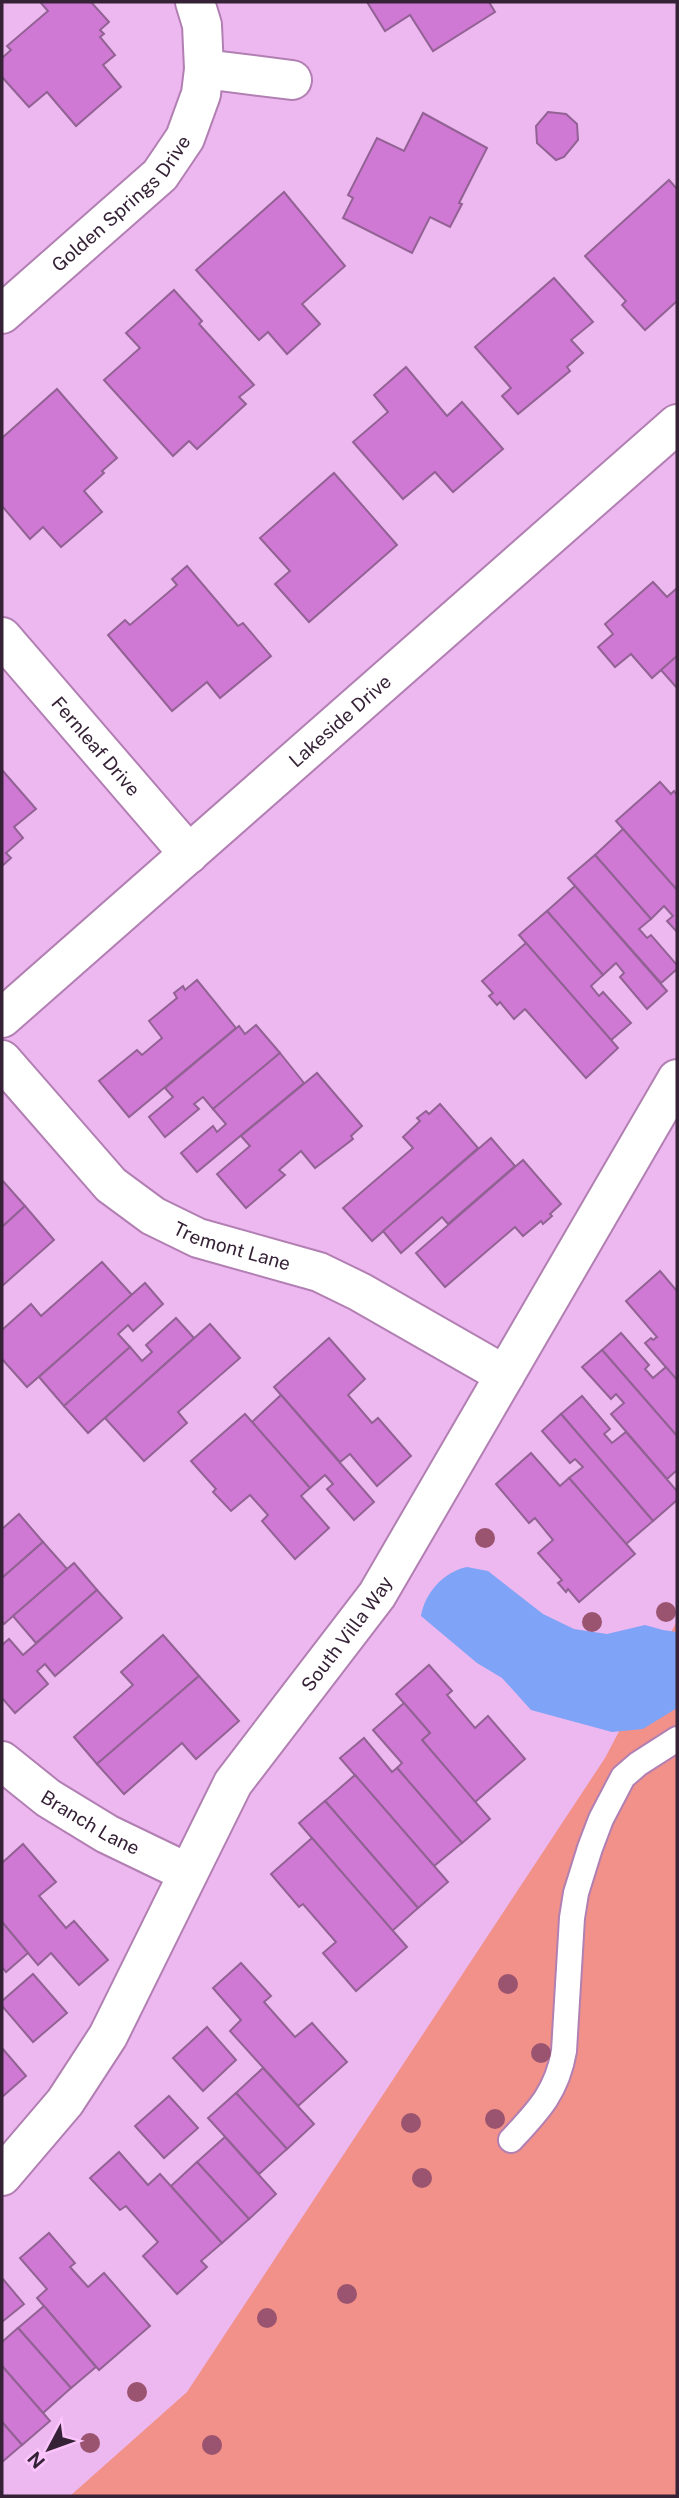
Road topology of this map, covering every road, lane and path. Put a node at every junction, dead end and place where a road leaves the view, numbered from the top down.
1 (195, 2) edge
2 (204, 69) junction
3 (292, 80) dead end
4 (2, 314) edge
5 (677, 424) edge
6 (2, 637) edge
7 (189, 854) junction
8 (2, 1018) edge
9 (2, 1060) edge
10 (677, 1079) edge
11 (505, 1375) junction
12 (677, 1740) edge
13 (2, 1761) edge
14 (188, 1873) junction
15 (511, 2140) dead end
16 (2, 2176) edge

1 - 2 street, Golden Springs Drive
2 - 3 street
2 - 4 street, Golden Springs Drive
5 - 7 street, Lakeside Drive
6 - 7 street, Fernleaf Drive
7 - 8 street, Lakeside Drive
9 - 11 street, Tremont Lane
10 - 11 street, South Villa Way
11 - 14 street, South Villa Way
12 - 15 lane
13 - 14 street, Branch Lane
14 - 16 street, South Villa Way

